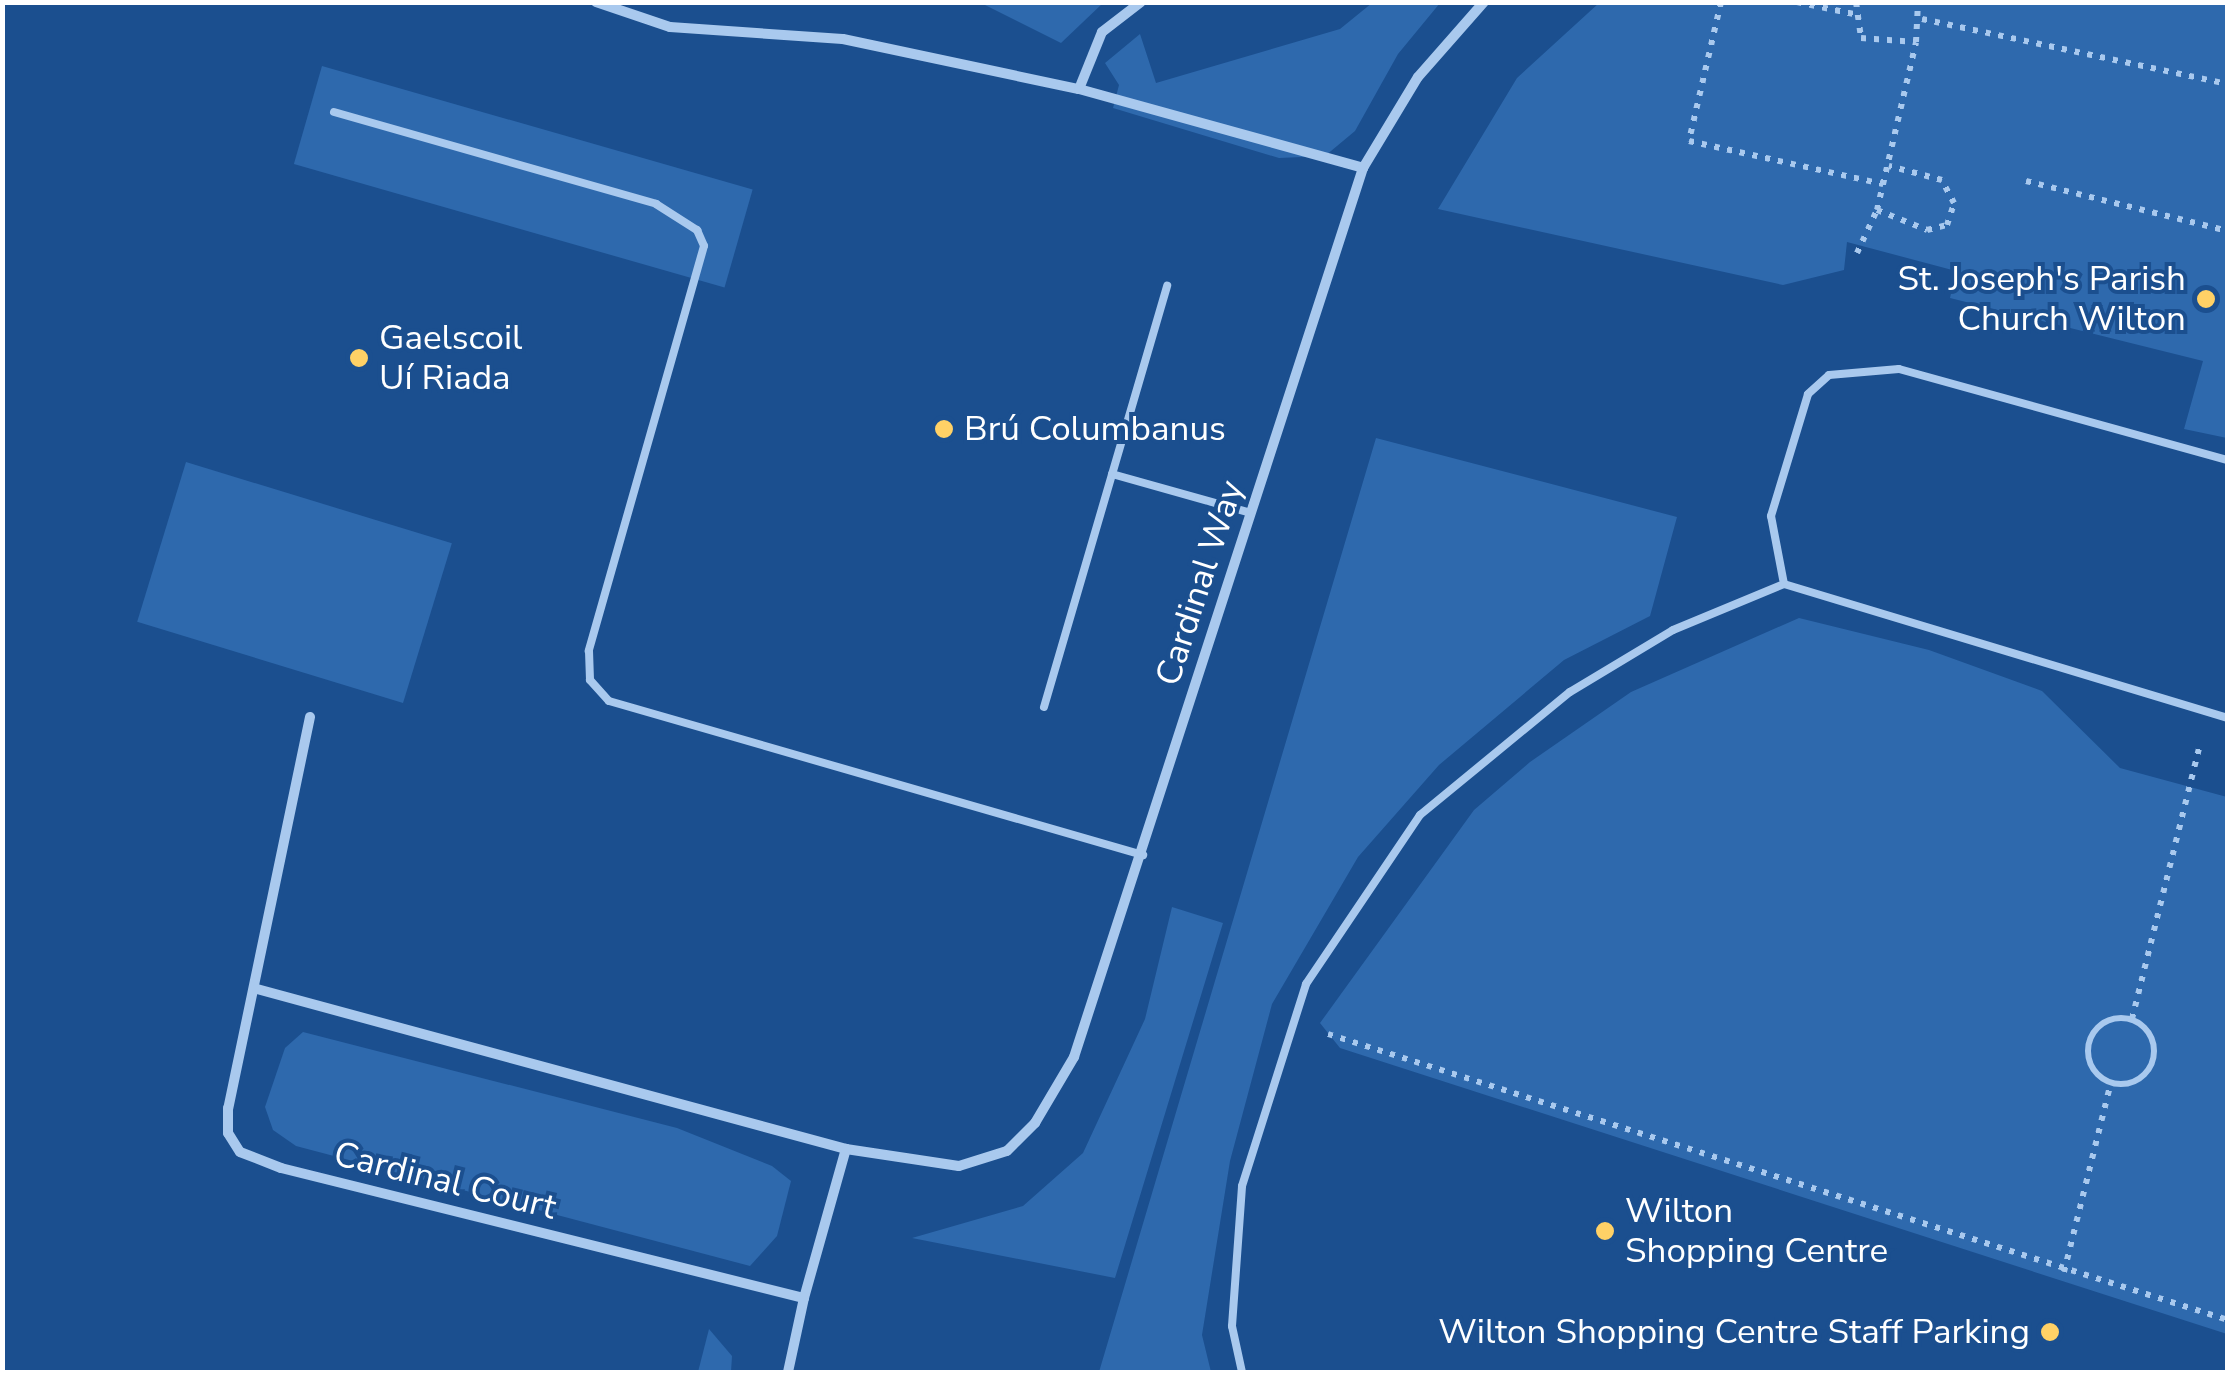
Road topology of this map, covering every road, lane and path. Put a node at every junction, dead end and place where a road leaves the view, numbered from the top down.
1 (596, 2) edge
2 (1141, 2) edge
3 (1484, 2) edge
4 (1722, 2) edge
5 (1797, 2) edge
6 (1856, 2) edge
7 (1918, 2) edge
8 (1854, 14) junction
9 (1922, 18) junction
10 (1916, 42) junction
11 (2228, 84) edge
12 (1079, 89) junction
13 (334, 112) dead end
14 (1889, 166) junction
15 (1363, 168) junction
16 (2026, 181) dead end
17 (1883, 184) junction
18 (1877, 210) junction
19 (2228, 231) edge
20 (1857, 253) dead end
21 (1167, 286) dead end
22 (2228, 460) edge
23 (1112, 474) junction
24 (1252, 512) junction
25 (1784, 584) junction
26 (1044, 708) dead end
27 (2208, 713) junction
28 (310, 718) dead end
29 (2228, 718) edge
30 (1143, 855) junction
31 (257, 989) junction
32 (2132, 1019) junction
33 (1290, 1022) junction
34 (2111, 1082) junction
35 (846, 1149) junction
36 (2064, 1272) junction
37 (804, 1298) junction
38 (2228, 1320) edge
39 (788, 1372) edge
40 (1242, 1372) edge

1 - 12 street
2 - 12 street
3 - 15 street, Cardinal Way
4 - 17 path
5 - 8 path
6 - 8 path
7 - 9 path
8 - 10 path
9 - 10 path
9 - 11 path
10 - 14 path
12 - 15 street
13 - 30 lane
14 - 17 path
14 - 18 path
15 - 24 street, Cardinal Way
16 - 19 path
17 - 18 path
18 - 20 path
21 - 23 lane
22 - 25 lane
23 - 24 lane
23 - 26 lane
24 - 30 street, Cardinal Way
25 - 27 lane
25 - 33 lane
27 - 29 lane
27 - 32 path
28 - 31 street, Cardinal Court
30 - 35 street, Cardinal Way
31 - 35 street
31 - 37 street, Cardinal Court
32 - 34 path
32 - 34 path
33 - 36 path
33 - 40 lane
34 - 36 path
35 - 37 street
36 - 38 path
37 - 39 street

